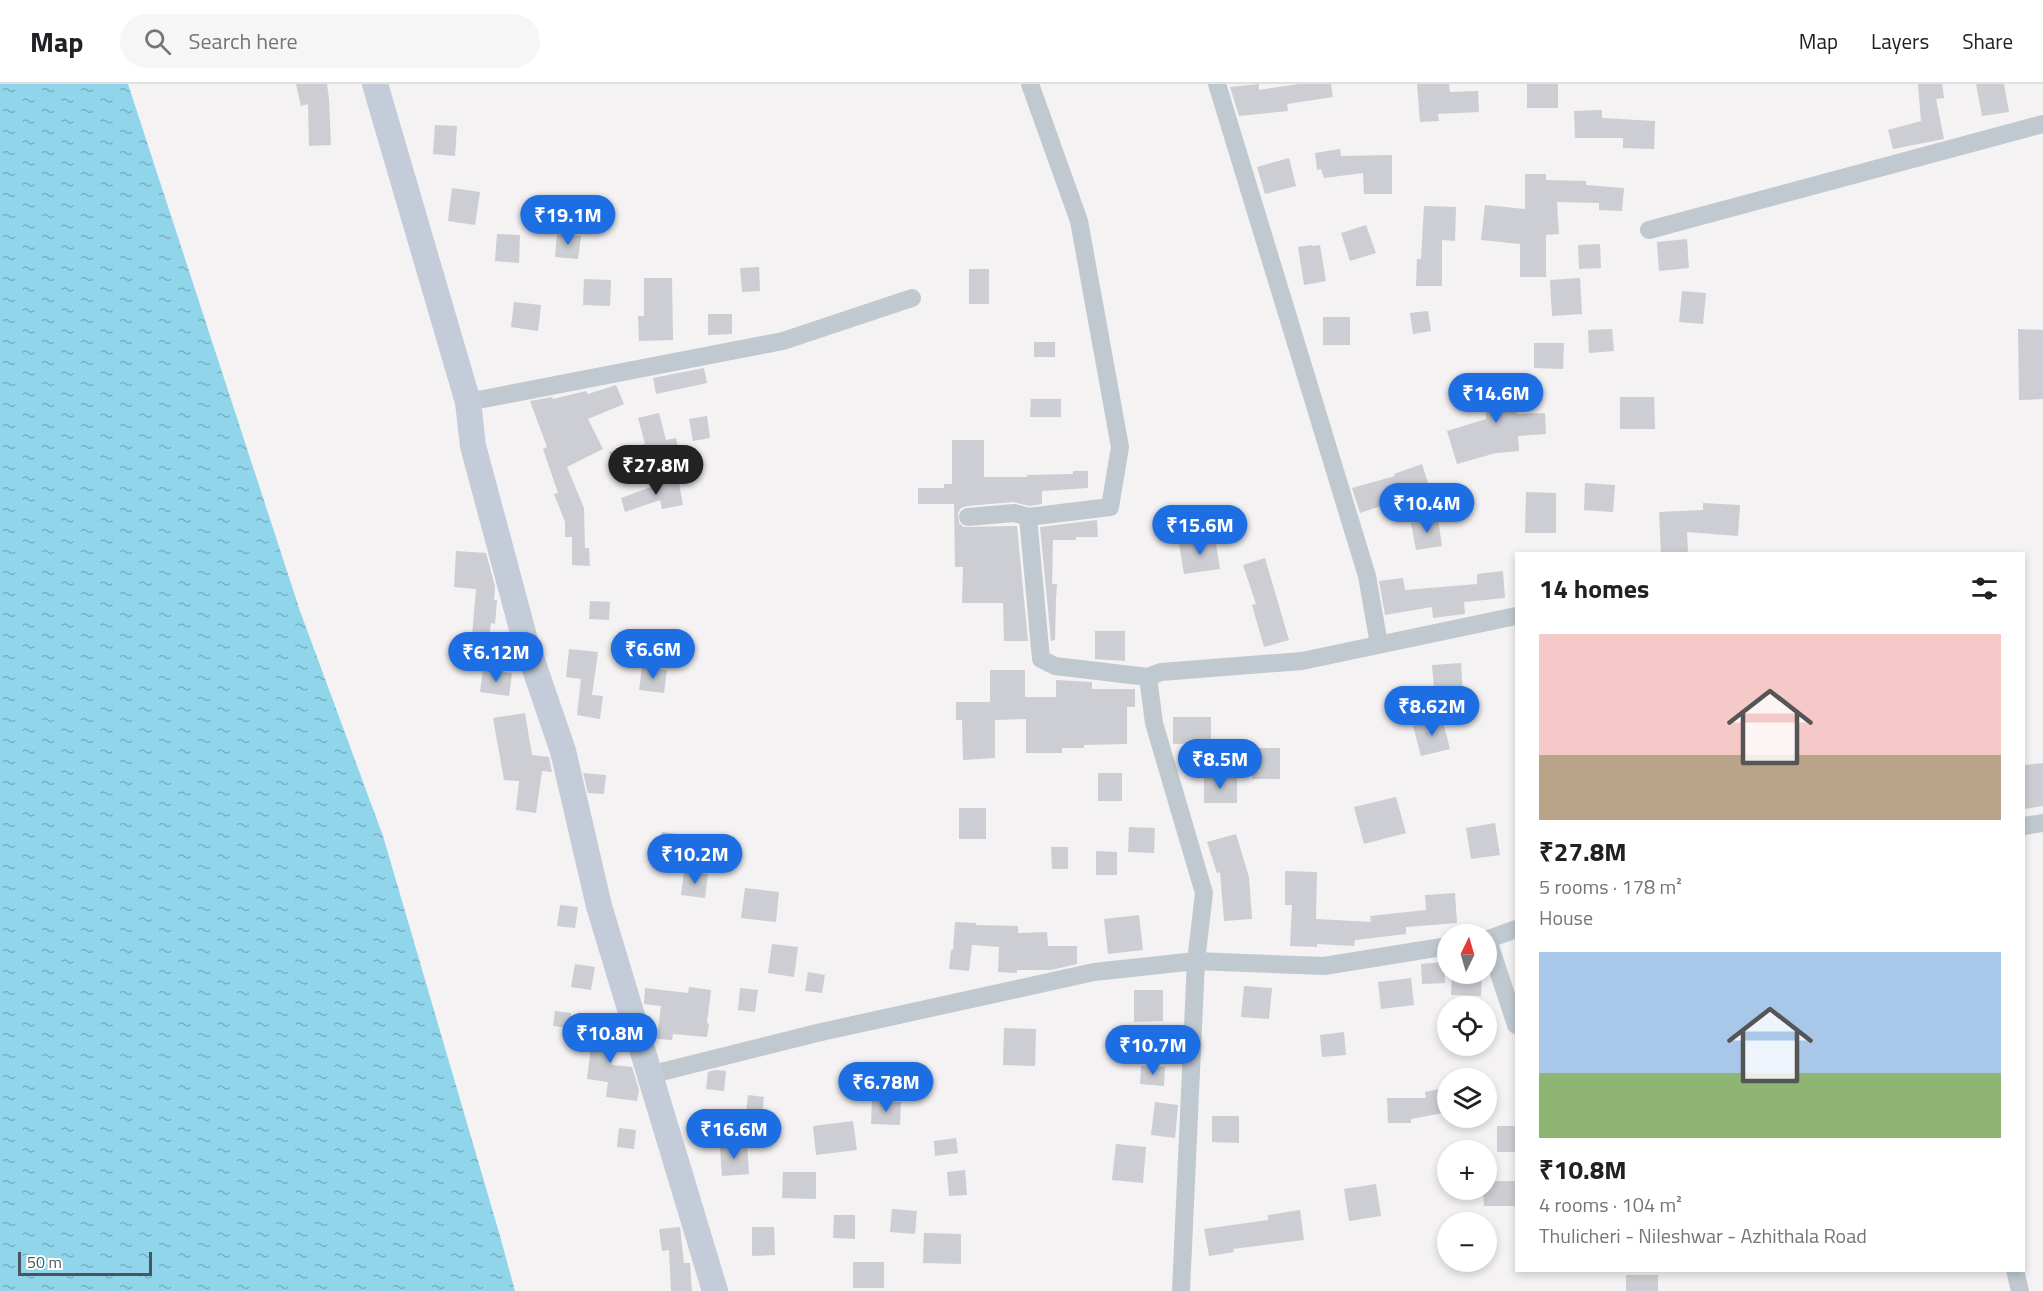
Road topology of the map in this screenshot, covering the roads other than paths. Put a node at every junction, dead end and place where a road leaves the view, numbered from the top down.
1 (375, 84) edge
2 (1030, 84) edge
3 (1217, 84) edge
4 (2043, 124) edge
5 (1649, 230) dead end
6 (912, 298) dead end
7 (468, 402) junction
8 (968, 517) dead end
9 (1028, 517) junction
10 (1515, 616) edge
11 (1379, 644) junction
12 (1148, 677) junction
13 (2043, 823) edge
14 (2025, 826) edge
15 (1515, 929) edge
16 (1497, 936) edge
17 (1437, 948) edge
18 (1196, 961) junction
19 (1497, 969) edge
20 (1515, 1022) edge
21 (650, 1075) junction
22 (2015, 1272) edge
23 (715, 1291) edge
24 (1181, 1291) edge
25 (2020, 1291) edge

1 - 7 main road
2 - 9 street
3 - 11 street
4 - 5 street
6 - 7 street
7 - 21 main road
8 - 9 street
9 - 12 street
10 - 11 street
11 - 12 street
12 - 18 street
13 - 14 street
15 - 16 street
17 - 18 street
18 - 21 street
18 - 24 street
19 - 20 street
21 - 23 main road
22 - 25 street

